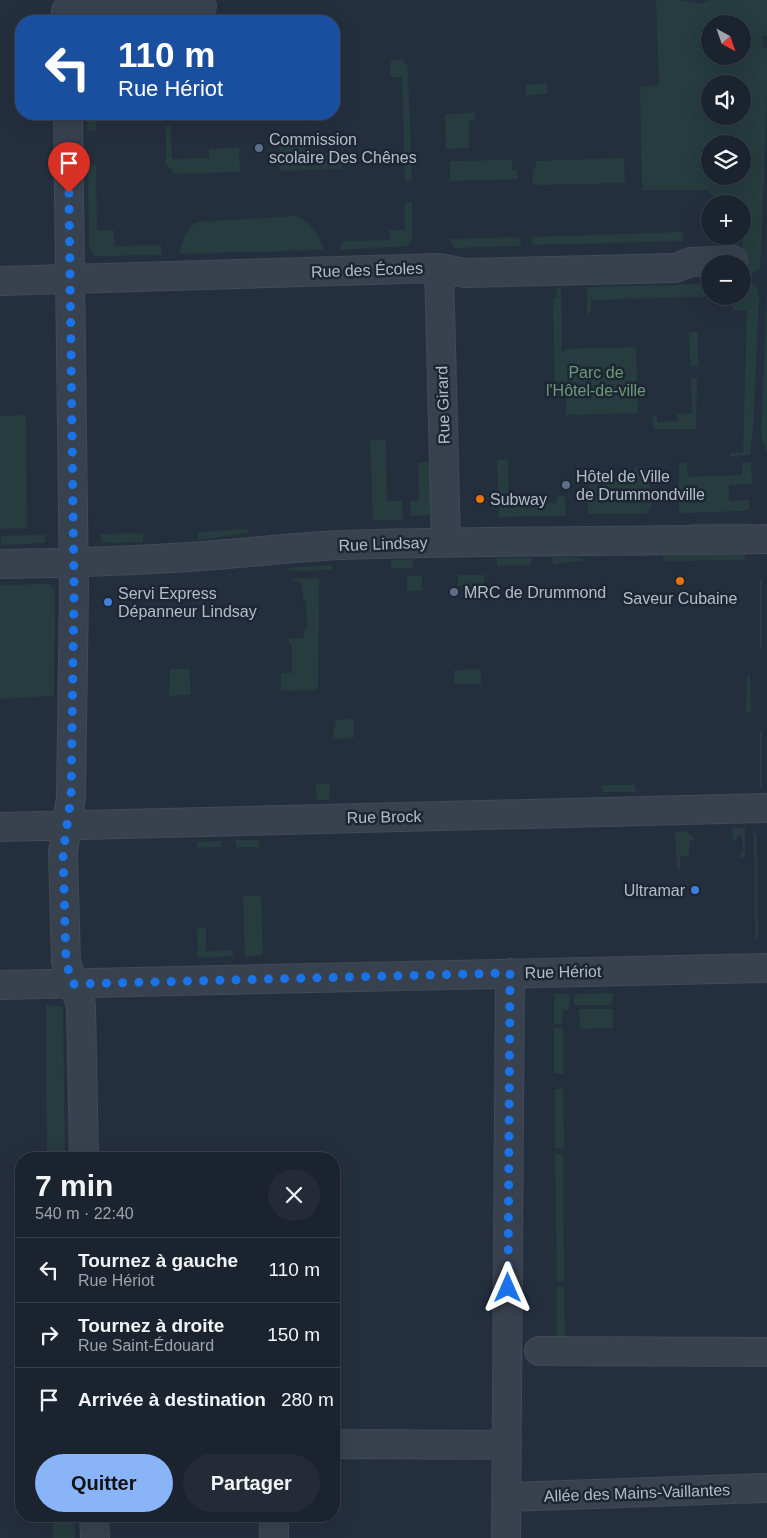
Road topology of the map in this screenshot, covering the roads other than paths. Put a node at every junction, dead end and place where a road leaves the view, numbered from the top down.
1 (202, 6) dead end
2 (66, 11) edge
3 (68, 120) edge
4 (701, 262) edge
5 (440, 268) junction
6 (70, 279) junction
7 (0, 280) edge
8 (767, 539) edge
9 (446, 542) junction
10 (74, 563) junction
11 (0, 564) edge
12 (767, 808) edge
13 (67, 825) junction
14 (0, 827) edge
15 (767, 968) edge
16 (510, 973) junction
17 (73, 984) junction
18 (0, 985) edge
19 (84, 1152) edge
20 (540, 1351) dead end
21 (767, 1352) edge
22 (340, 1444) edge
23 (507, 1445) junction
24 (767, 1488) edge
25 (506, 1497) junction
26 (94, 1522) edge
27 (274, 1522) edge
28 (95, 1538) edge
29 (274, 1538) edge
30 (506, 1538) edge

1 - 2 street
3 - 6 street
4 - 5 street, Rue des Écoles
5 - 6 street, Rue des Écoles
5 - 9 street, Rue Girard
6 - 7 street, Rue des Écoles
6 - 10 street
8 - 9 street, Rue Lindsay
9 - 10 street, Rue Lindsay
10 - 11 street, Rue Lindsay
10 - 13 street
12 - 13 street, Rue Brock
13 - 14 street, Rue Brock
13 - 17 street
15 - 16 street, Rue Hériot
16 - 17 street, Rue Hériot
16 - 23 street
17 - 18 street, Rue Hériot
17 - 19 street
20 - 21 street
22 - 23 street
23 - 25 street
24 - 25 street, Allée des Mains-Vaillantes
25 - 30 street
26 - 28 street
27 - 29 street

